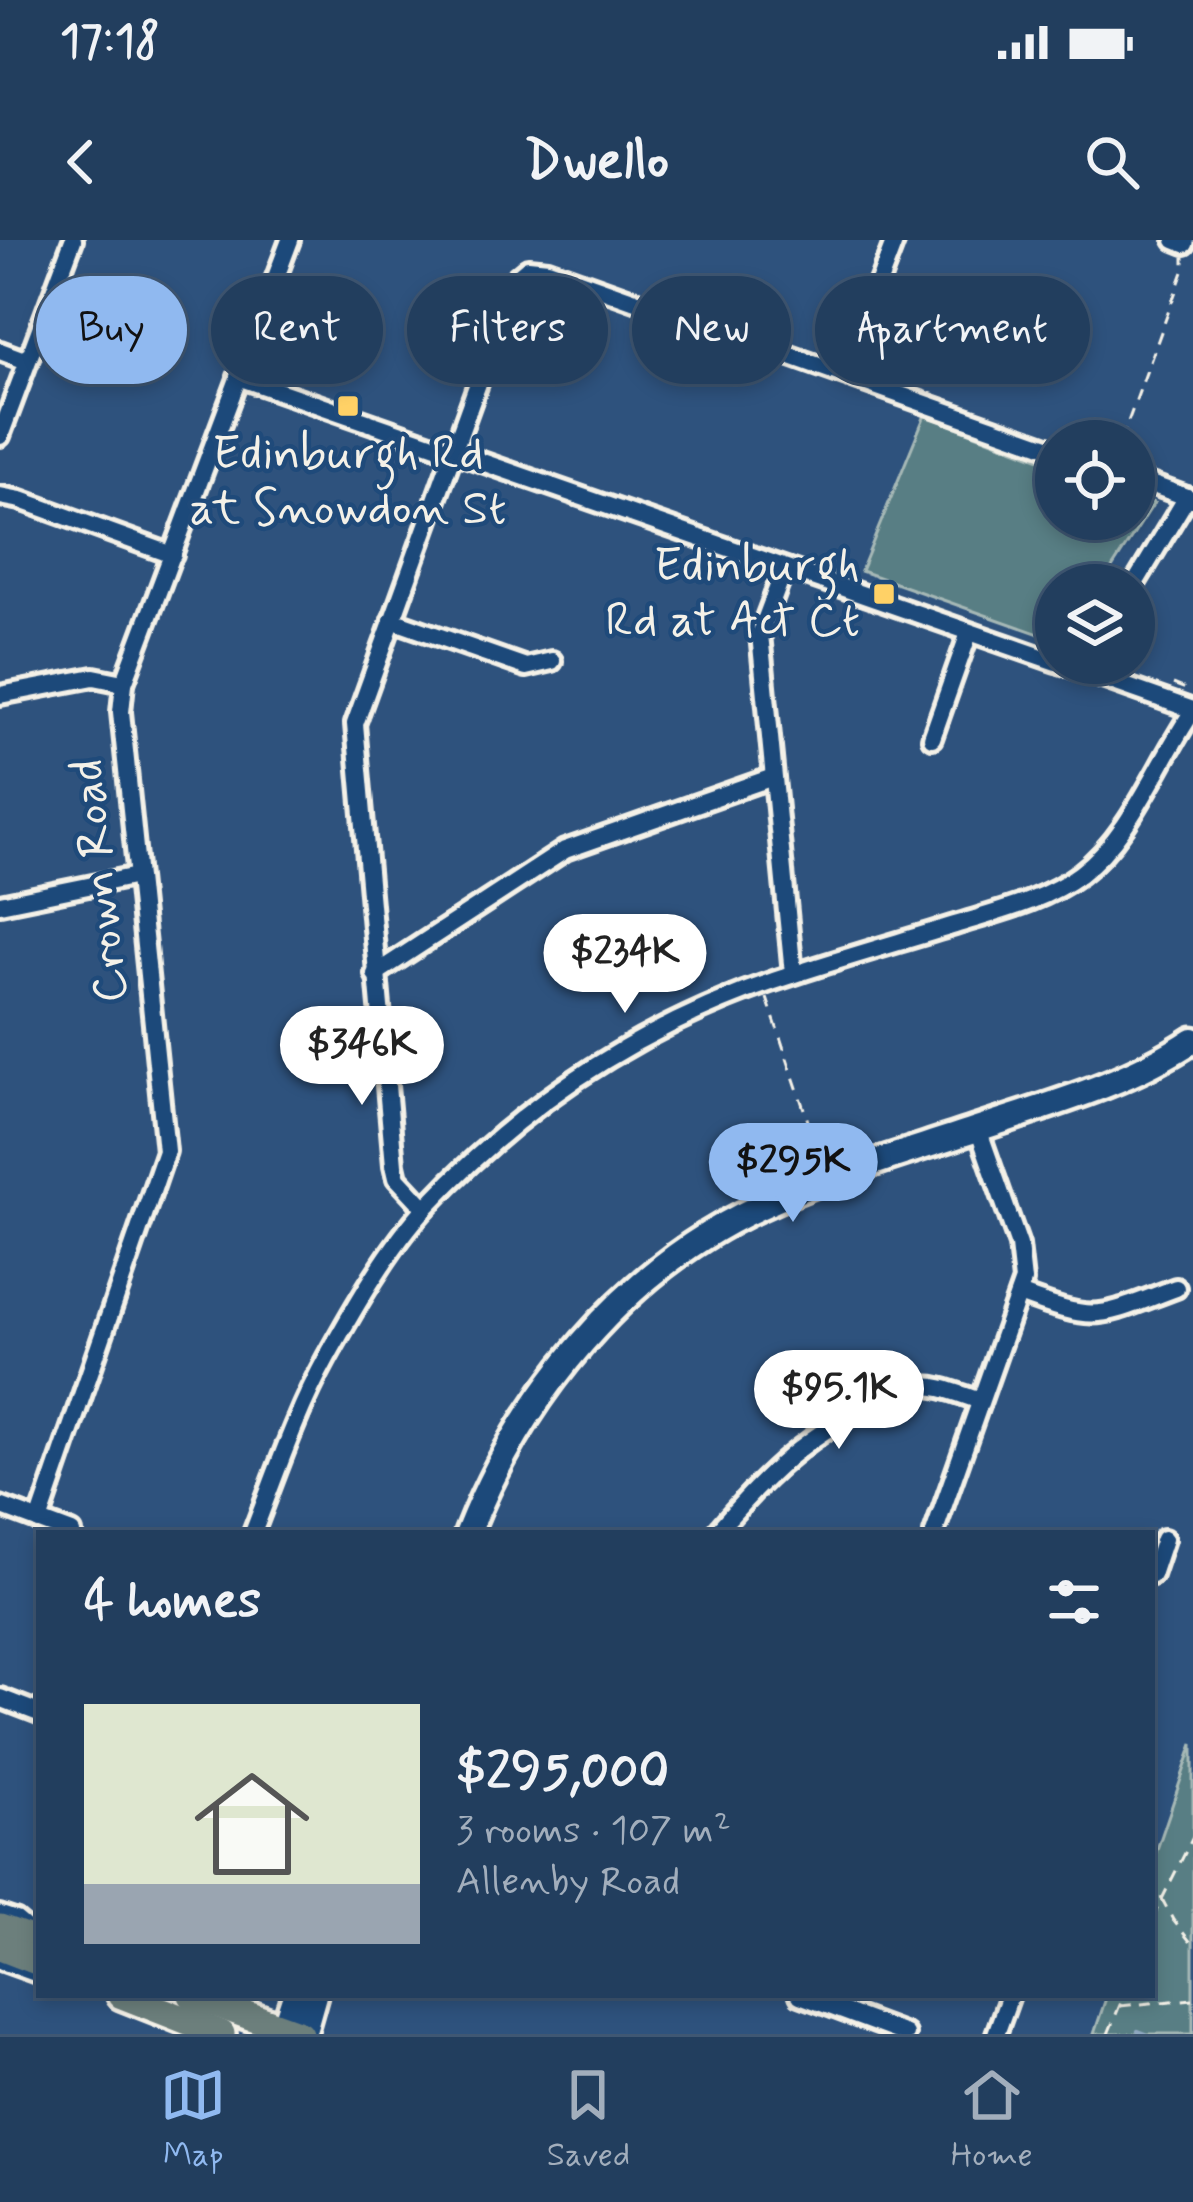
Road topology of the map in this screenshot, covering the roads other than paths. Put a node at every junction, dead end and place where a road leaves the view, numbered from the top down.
1 (73, 240) edge
2 (290, 240) edge
3 (896, 240) edge
4 (276, 276) edge
5 (882, 276) edge
6 (0, 351) edge
7 (28, 362) junction
8 (815, 364) edge
9 (235, 384) edge
10 (258, 384) edge
11 (872, 384) edge
12 (0, 436) edge
13 (1035, 442) edge
14 (451, 452) junction
15 (1155, 486) edge
16 (0, 496) edge
17 (1190, 499) edge
18 (173, 555) junction
19 (1148, 564) edge
20 (784, 569) junction
21 (392, 620) junction
22 (969, 633) junction
23 (1035, 655) edge
24 (552, 662) dead end
25 (124, 683) junction
26 (1128, 684) edge
27 (0, 695) edge
28 (1193, 710) edge
29 (932, 739) dead end
30 (772, 777) junction
31 (137, 876) junction
32 (0, 904) edge
33 (375, 974) junction
34 (793, 974) junction
35 (1193, 1040) edge
36 (978, 1129) junction
37 (425, 1208) junction
38 (1176, 1288) dead end
39 (1019, 1294) junction
40 (980, 1401) junction
41 (0, 1506) edge
42 (38, 1521) junction
43 (64, 1530) edge
44 (255, 1530) edge
45 (469, 1530) edge
46 (719, 1530) edge
47 (935, 1530) edge
48 (1164, 1539) dead end
49 (1155, 1566) edge
50 (0, 1698) edge
51 (36, 1712) edge
52 (0, 1911) edge
53 (0, 1928) edge
54 (36, 1936) edge
55 (36, 1939) edge
56 (0, 1947) edge
57 (36, 1961) edge
58 (0, 1964) edge
59 (36, 1977) edge
60 (130, 1998) edge
61 (201, 1998) edge
62 (295, 1998) edge
63 (312, 1998) edge
64 (808, 1998) edge
65 (1009, 1998) edge
66 (292, 2032) edge
67 (221, 2034) edge
68 (905, 2034) edge
69 (996, 2034) edge

1 - 7 street
2 - 4 street, Crown Road
3 - 5 street
6 - 7 street
7 - 12 street
8 - 14 street
9 - 18 street, Crown Road
10 - 14 street
11 - 13 street
14 - 20 street
14 - 21 street
15 - 17 street
16 - 18 street
17 - 19 street
18 - 25 street, Crown Road
20 - 22 street
20 - 30 street
21 - 24 street
21 - 33 street
22 - 23 street
22 - 29 street
25 - 27 street
25 - 31 street, Crown Road
26 - 28 street
28 - 34 street
30 - 33 street
30 - 34 street
31 - 32 street
31 - 42 street, Crown Road
33 - 37 street
34 - 37 street
35 - 36 main road
36 - 39 street
36 - 45 main road
37 - 44 street
38 - 39 street
39 - 40 street
40 - 46 street
40 - 47 street
41 - 42 street
42 - 43 street
48 - 49 street
50 - 51 street
52 - 54 lane
53 - 55 highway
56 - 57 highway
58 - 59 lane
60 - 67 highway
61 - 66 highway
62 - 66 main road
63 - 66 main road
64 - 68 street
65 - 69 street

